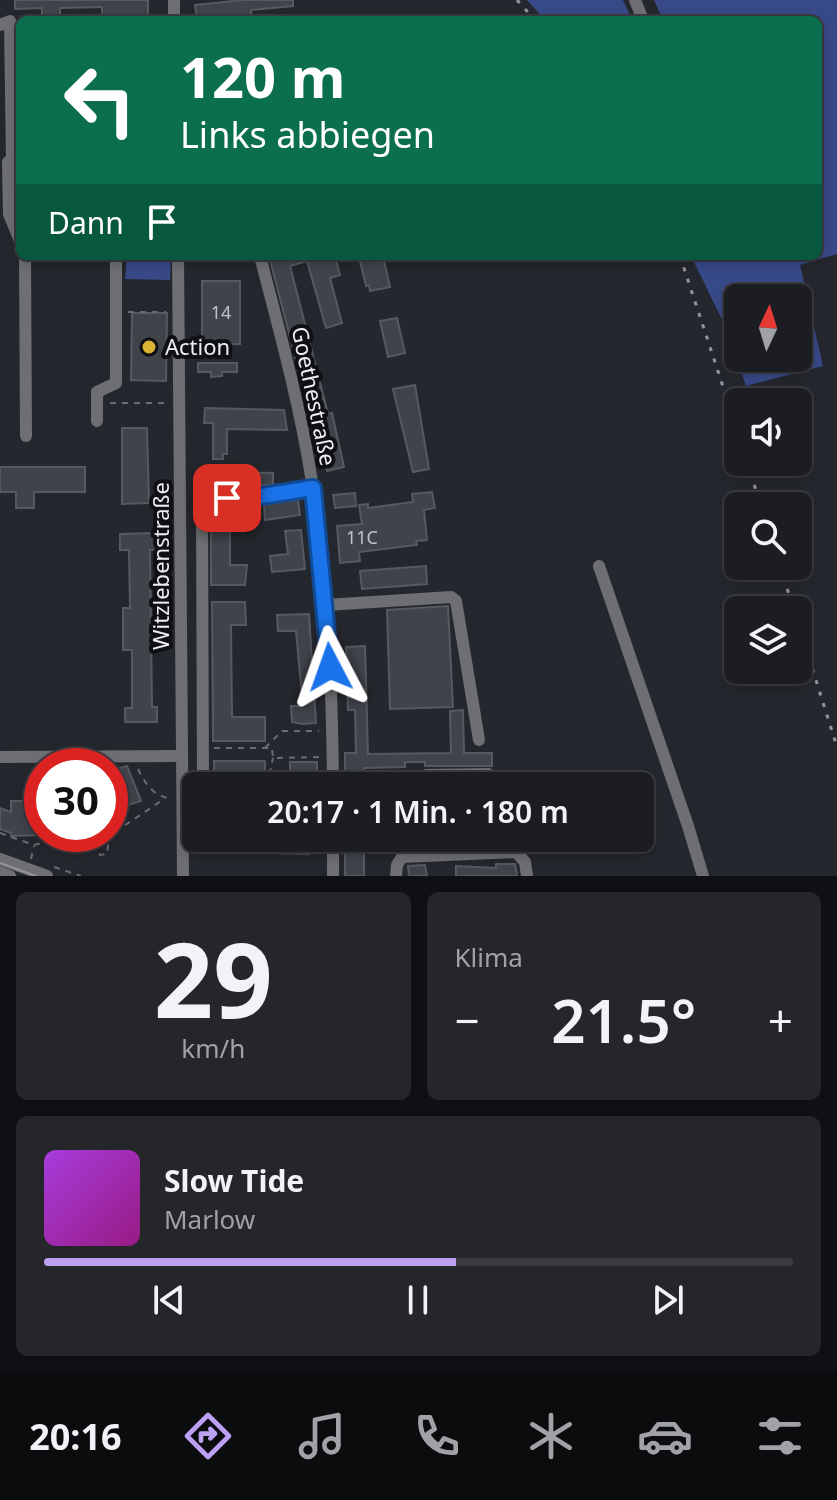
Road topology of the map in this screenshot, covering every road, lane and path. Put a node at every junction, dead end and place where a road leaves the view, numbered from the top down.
1 (0, 25) edge
2 (6, 113) edge
3 (11, 162) edge
4 (16, 230) edge
5 (25, 260) edge
6 (117, 260) edge
7 (178, 260) edge
8 (261, 260) edge
9 (116, 311) junction
10 (179, 313) junction
11 (97, 403) junction
12 (179, 403) junction
13 (97, 421) dead end
14 (26, 436) dead end
15 (313, 488) junction
16 (599, 566) dead end
17 (326, 605) junction
18 (332, 731) junction
19 (479, 740) dead end
20 (203, 747) junction
21 (265, 748) junction
22 (133, 756) junction
23 (182, 756) junction
24 (333, 756) junction
25 (0, 757) edge
26 (273, 758) junction
27 (182, 772) edge
28 (203, 772) edge
29 (270, 772) edge
30 (333, 772) edge
31 (182, 798) edge
32 (164, 799) junction
33 (128, 823) edge
34 (0, 833) edge
35 (24, 841) edge
36 (32, 852) edge
37 (183, 852) edge
38 (333, 852) edge
39 (0, 859) edge
40 (28, 869) junction
41 (45, 869) edge
42 (0, 872) edge
43 (10, 876) edge
44 (81, 876) edge
45 (183, 876) edge
46 (333, 876) edge
47 (396, 876) edge
48 (527, 876) edge
49 (703, 876) edge

1 - 2 street
2 - 3 street
3 - 4 street
5 - 14 street
6 - 9 street
7 - 10 street, Witzlebenstraße
8 - 15 street, Goethestraße
9 - 10 path
9 - 11 street
10 - 12 street, Witzlebenstraße
11 - 12 path
11 - 13 street
12 - 23 street, Witzlebenstraße
15 - 17 street, Goethestraße
15 - 20 street
16 - 49 street
17 - 18 street, Goethestraße
17 - 19 street
18 - 21 path
18 - 24 street, Goethestraße
20 - 21 path
20 - 28 street
21 - 26 path
22 - 23 street
22 - 25 street
22 - 32 path
23 - 27 street, Witzlebenstraße
24 - 26 path
24 - 30 street, Goethestraße
26 - 29 path
31 - 32 path
32 - 33 path
34 - 35 path
36 - 40 path
37 - 45 street, Witzlebenstraße
38 - 46 street
39 - 40 street
40 - 41 street
41 - 44 path
42 - 43 street
47 - 48 street

